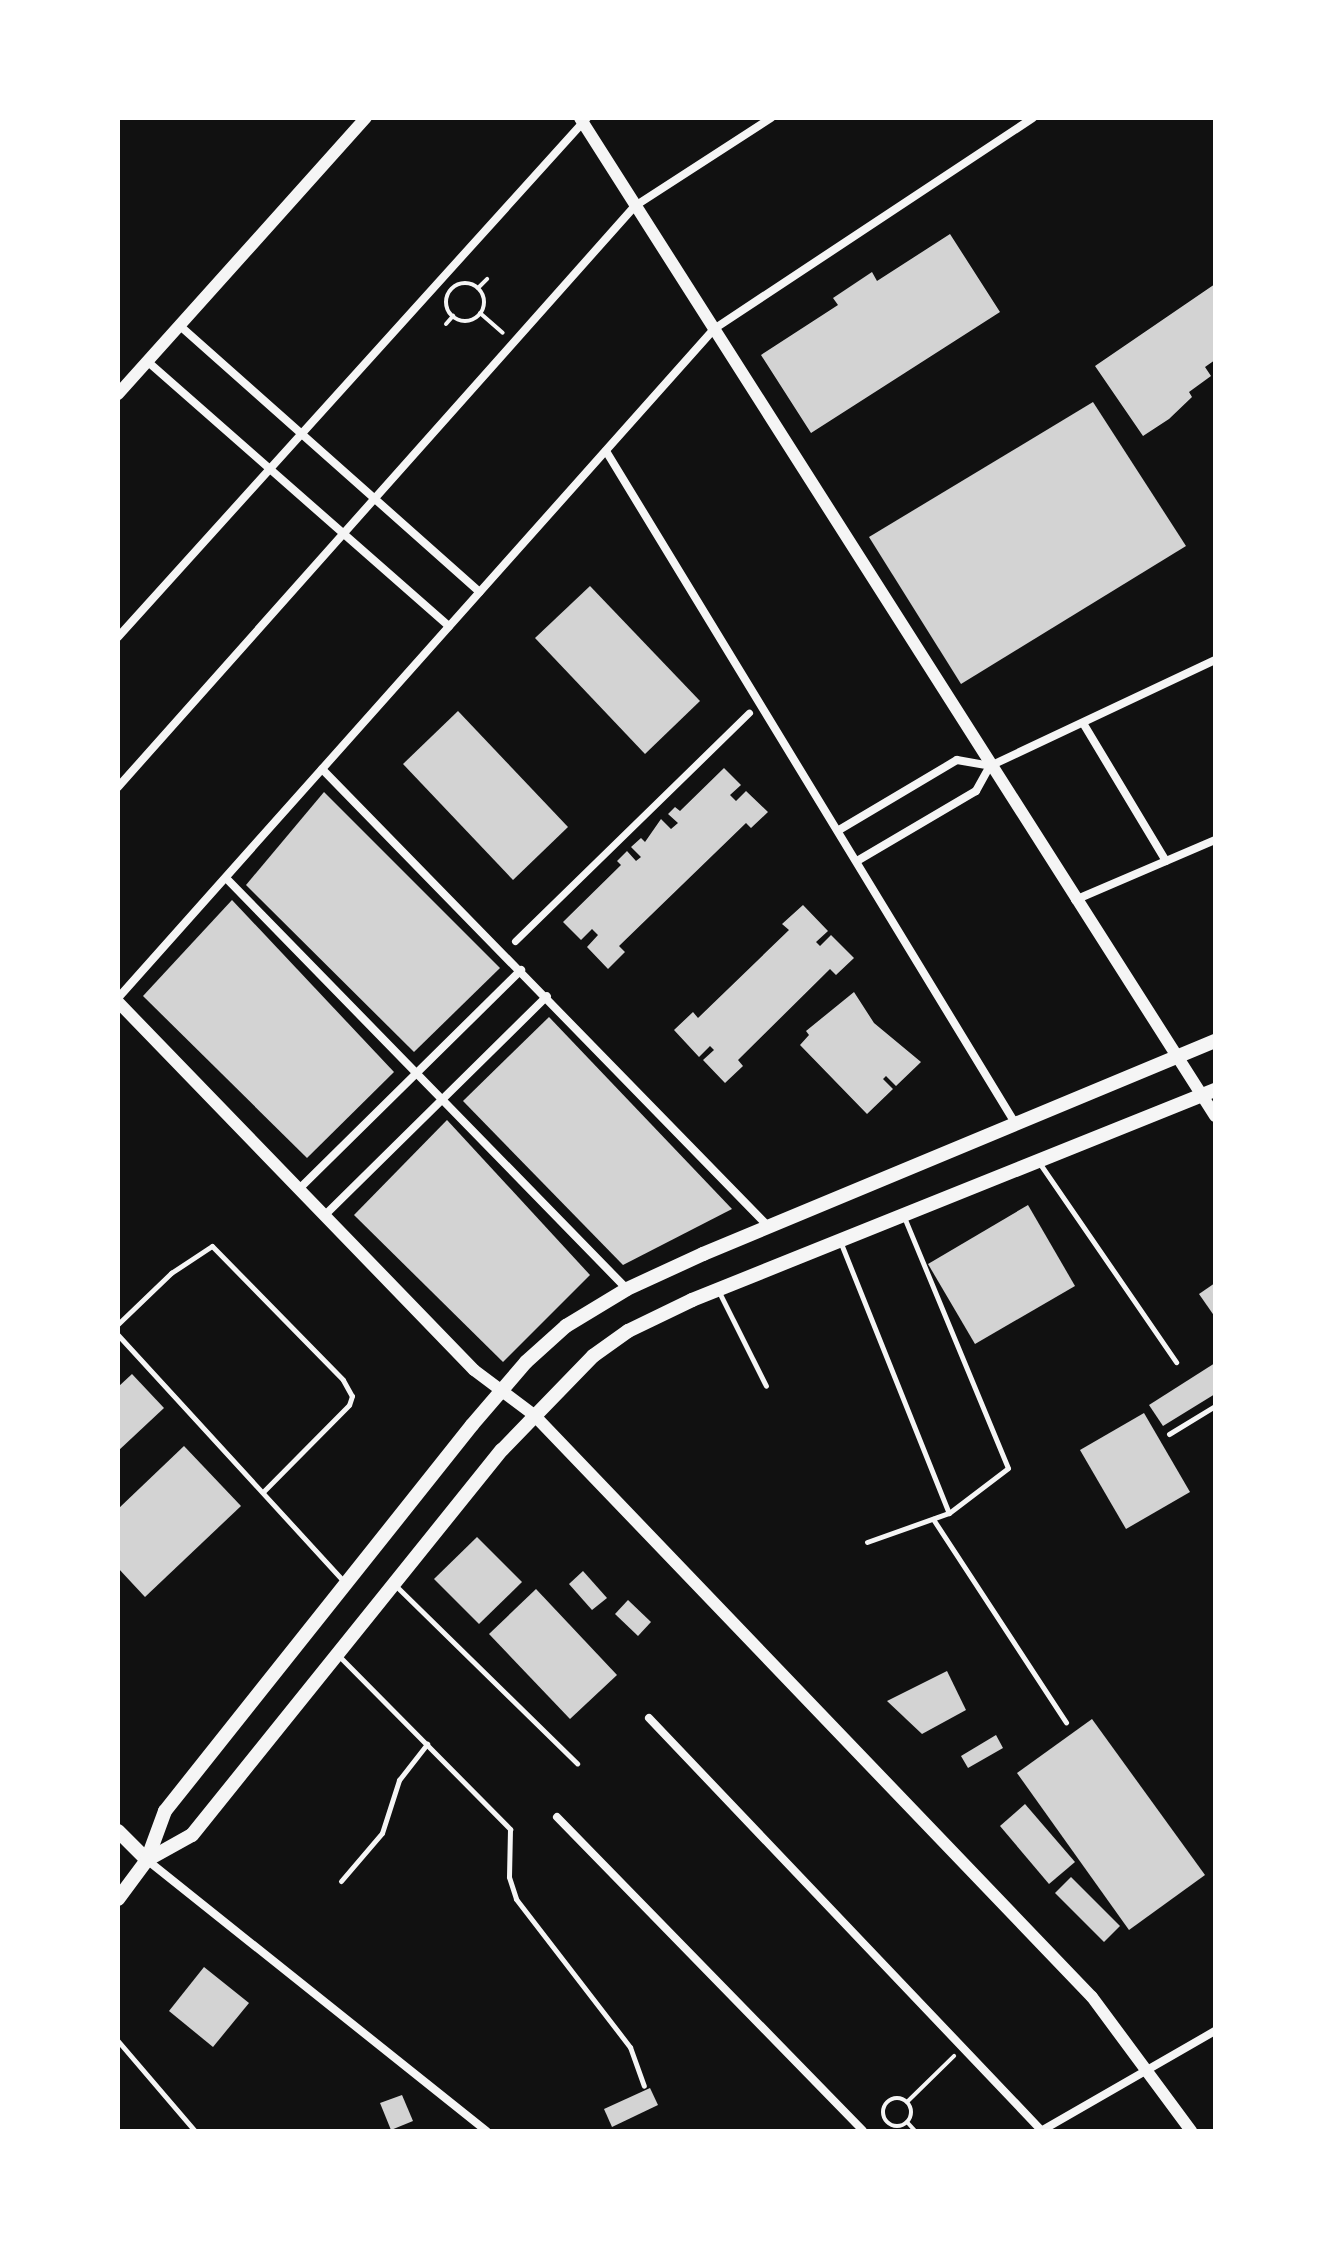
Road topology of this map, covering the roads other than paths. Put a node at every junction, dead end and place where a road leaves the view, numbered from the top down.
1 (366, 118) edge
2 (771, 118) edge
3 (1033, 118) edge
4 (583, 119) edge
5 (635, 206) junction
6 (179, 325) junction
7 (714, 329) junction
8 (147, 361) junction
9 (118, 394) edge
10 (301, 434) junction
11 (606, 451) junction
12 (270, 469) junction
13 (374, 498) junction
14 (344, 534) junction
15 (480, 592) junction
16 (449, 626) junction
17 (118, 637) edge
18 (1215, 660) edge
19 (749, 713) dead end
20 (1083, 723) junction
21 (990, 766) junction
22 (322, 769) junction
23 (118, 787) edge
24 (839, 830) junction
25 (1215, 840) edge
26 (857, 861) junction
27 (1166, 861) junction
28 (226, 878) junction
29 (1075, 900) junction
30 (515, 941) dead end
31 (521, 970) junction
32 (547, 996) junction
33 (118, 1000) edge
34 (1215, 1041) edge
35 (1176, 1059) junction
36 (417, 1072) junction
37 (1215, 1090) edge
38 (1200, 1096) junction
39 (443, 1099) junction
40 (1215, 1116) edge
41 (1015, 1123) junction
42 (1038, 1161) junction
43 (299, 1189) junction
44 (903, 1215) junction
45 (324, 1216) junction
46 (768, 1226) junction
47 (840, 1240) junction
48 (627, 1289) junction
49 (718, 1289) junction
50 (118, 1324) edge
51 (118, 1335) edge
52 (1176, 1362) dead end
53 (766, 1386) dead end
54 (502, 1389) junction
55 (1215, 1406) edge
56 (534, 1415) junction
57 (1169, 1434) dead end
58 (264, 1491) junction
59 (949, 1513) junction
60 (933, 1519) junction
61 (867, 1542) dead end
62 (346, 1583) junction
63 (394, 1585) junction
64 (338, 1655) junction
65 (649, 1718) dead end
66 (1066, 1722) dead end
67 (427, 1744) junction
68 (577, 1763) dead end
69 (557, 1817) dead end
70 (118, 1831) edge
71 (147, 1860) junction
72 (341, 1881) dead end
73 (118, 1899) edge
74 (1215, 2031) edge
75 (118, 2041) edge
76 (1149, 2072) junction
77 (644, 2086) dead end
78 (195, 2131) edge
79 (487, 2131) edge
80 (863, 2131) edge
81 (1042, 2131) edge
82 (1191, 2131) edge

1 - 6 street
2 - 5 street
3 - 7 street
4 - 5 street
4 - 10 street
5 - 7 street
5 - 13 street
6 - 8 street
6 - 10 street
7 - 11 street
7 - 21 street
8 - 9 street
8 - 12 street
10 - 12 street
10 - 13 street
11 - 15 street
11 - 24 street
12 - 14 street
12 - 17 street
13 - 14 street
13 - 15 street
14 - 16 street
14 - 23 street
15 - 16 street
16 - 22 street
18 - 20 street
19 - 30 street
20 - 21 street
20 - 27 street
21 - 24 street
21 - 26 street
21 - 29 street
22 - 28 street
22 - 31 street
24 - 26 street
25 - 27 street
26 - 41 street
27 - 29 street
28 - 33 street
28 - 36 street
29 - 35 street
31 - 32 street
31 - 36 street
32 - 39 street
32 - 46 street
33 - 43 street
34 - 35 main road
35 - 38 street
35 - 41 main road
36 - 39 street
36 - 43 street
37 - 38 main road
38 - 40 street
38 - 42 main road
39 - 45 street
39 - 48 street
41 - 46 main road
42 - 44 main road
42 - 52 lane
43 - 45 street
44 - 47 main road
44 - 59 lane
45 - 54 street
46 - 48 main road
47 - 49 main road
47 - 59 lane
48 - 54 main road
49 - 53 lane
49 - 56 main road
50 - 58 lane
51 - 58 lane
54 - 56 street
54 - 62 main road
55 - 57 lane
56 - 63 main road
56 - 76 street
58 - 62 lane
59 - 60 lane
60 - 61 lane
60 - 66 lane
62 - 71 main road
63 - 64 main road
63 - 68 lane
64 - 67 lane
64 - 71 main road
65 - 81 street
67 - 72 lane
67 - 77 lane
69 - 80 street
70 - 71 main road
71 - 73 main road
71 - 79 street
74 - 76 street
75 - 78 lane
76 - 81 street
76 - 82 street

